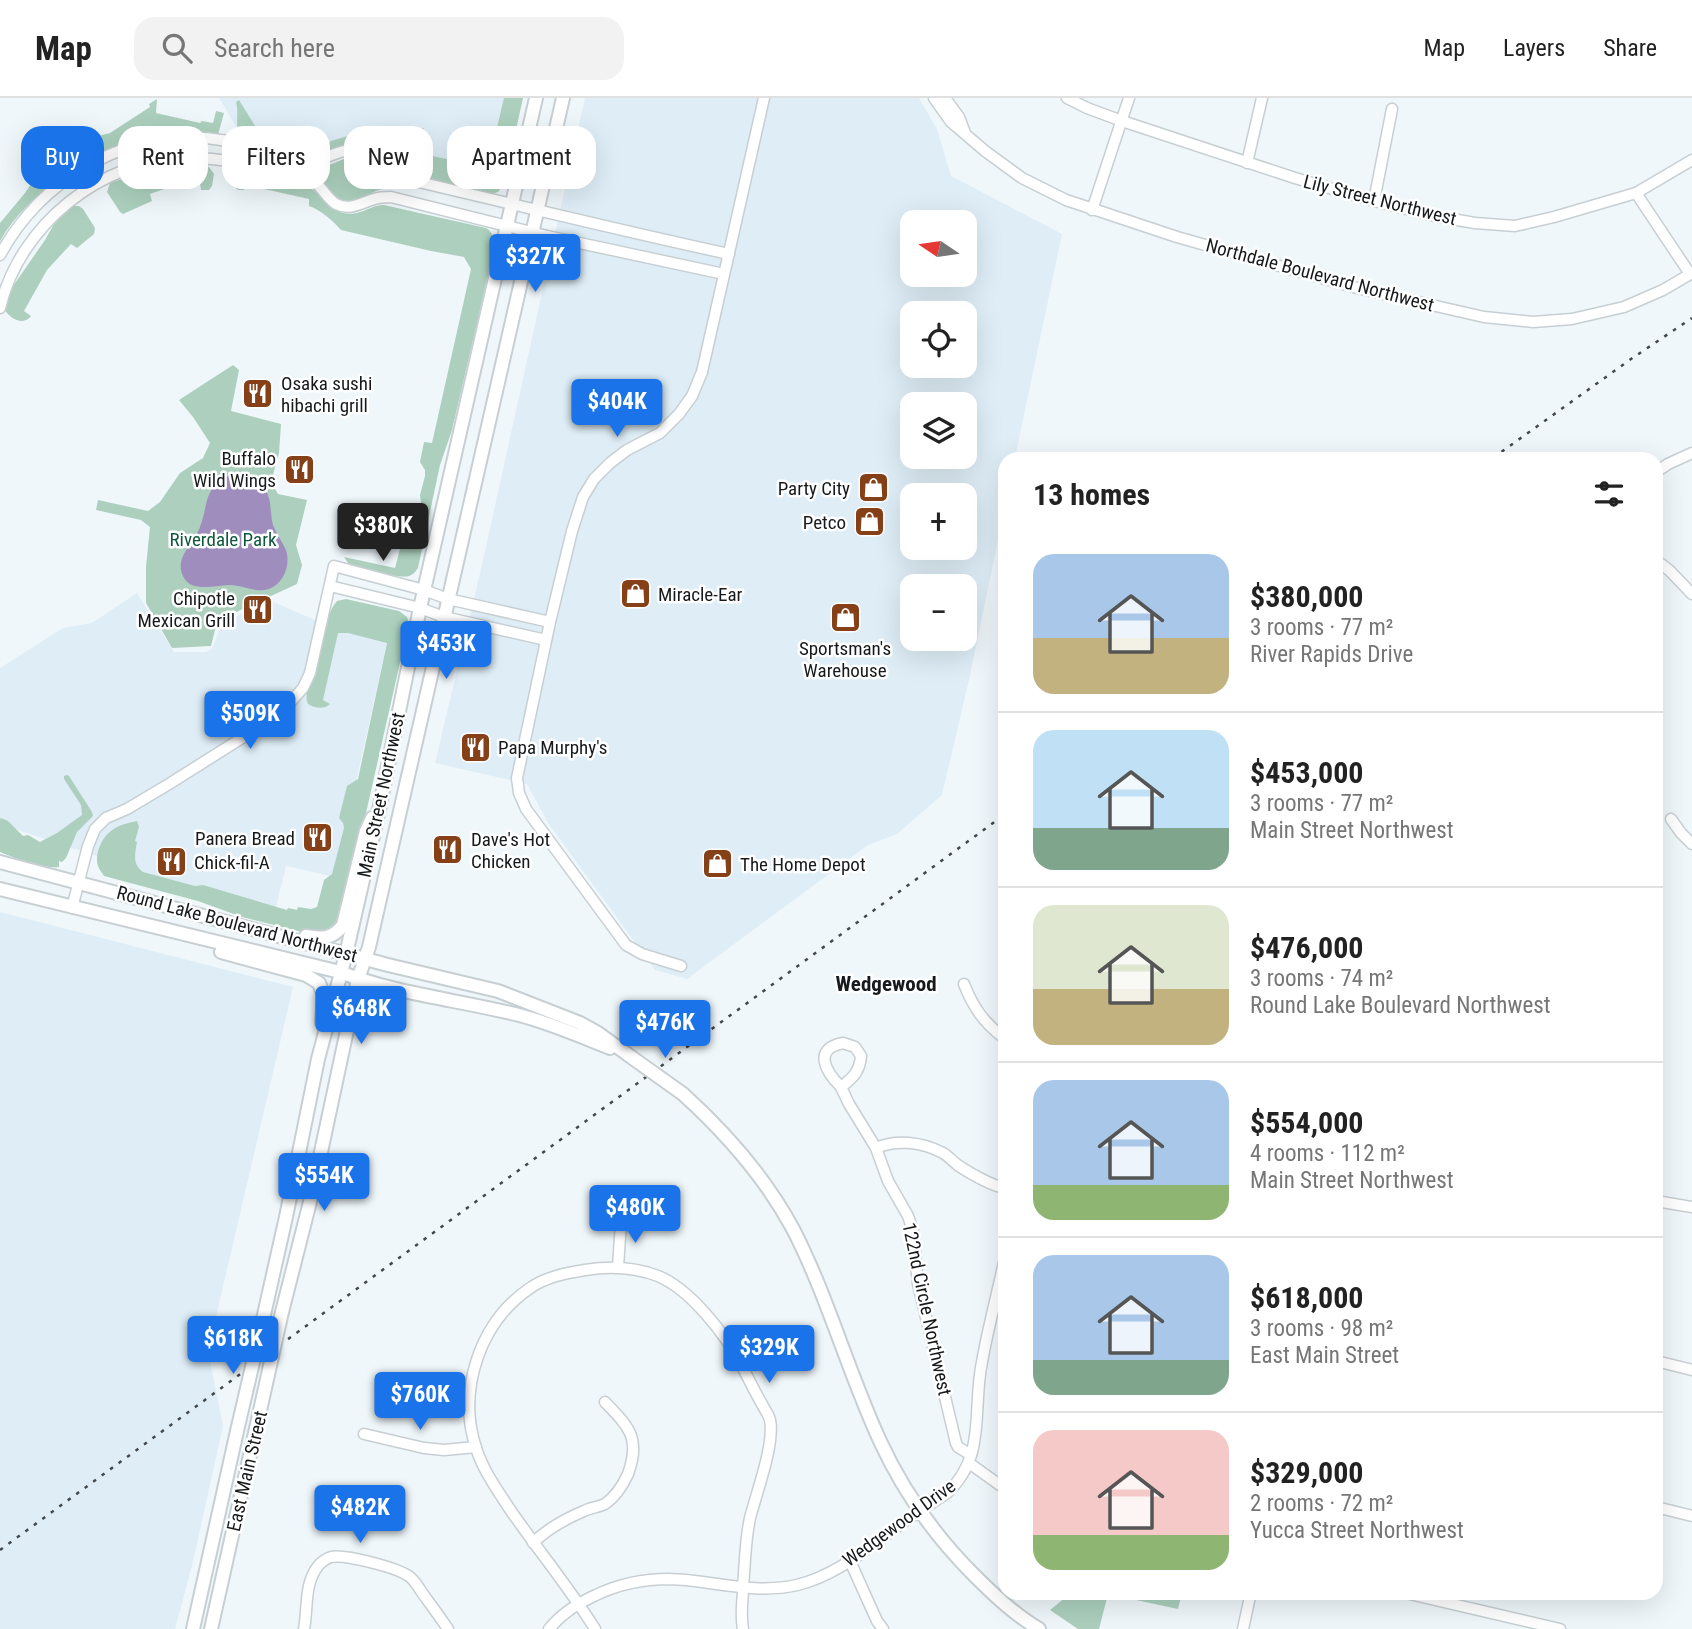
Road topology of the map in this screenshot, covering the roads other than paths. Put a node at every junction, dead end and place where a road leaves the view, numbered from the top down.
1 (536, 98) edge
2 (563, 98) edge
3 (764, 98) edge
4 (934, 98) edge
5 (945, 98) edge
6 (1068, 98) edge
7 (1129, 98) edge
8 (1262, 98) edge
9 (1392, 108) dead end
10 (1122, 121) junction
11 (965, 133) junction
12 (1692, 160) edge
13 (1247, 163) junction
14 (1636, 192) junction
15 (1374, 201) junction
16 (512, 203) junction
17 (537, 209) junction
18 (1092, 210) junction
19 (508, 225) junction
20 (533, 232) junction
21 (729, 254) junction
22 (0, 255) edge
23 (1691, 273) edge
24 (724, 274) junction
25 (0, 308) edge
26 (1692, 453) edge
27 (1663, 467) edge
28 (1663, 565) edge
29 (330, 586) junction
30 (424, 590) junction
31 (1692, 594) edge
32 (448, 599) junction
33 (420, 608) junction
34 (444, 617) junction
35 (550, 622) junction
36 (546, 640) junction
37 (379, 810) junction
38 (1671, 819) dead end
39 (1692, 844) edge
40 (0, 862) edge
41 (78, 882) junction
42 (0, 889) edge
43 (72, 908) junction
44 (264, 932) junction
45 (193, 937) junction
46 (346, 954) junction
47 (366, 958) junction
48 (681, 967) dead end
49 (340, 972) junction
50 (358, 979) junction
51 (964, 984) dead end
52 (998, 1034) edge
53 (324, 1037) junction
54 (627, 1054) junction
55 (841, 1087) junction
56 (876, 1148) junction
57 (998, 1187) edge
58 (1663, 1202) edge
59 (1692, 1207) edge
60 (621, 1222) dead end
61 (618, 1267) junction
62 (998, 1290) edge
63 (282, 1312) joint
64 (261, 1328) joint
65 (1663, 1363) edge
66 (1692, 1370) edge
67 (605, 1402) dead end
68 (364, 1434) dead end
69 (475, 1447) junction
70 (970, 1459) junction
71 (998, 1483) edge
72 (1663, 1509) edge
73 (920, 1511) junction
74 (1692, 1516) edge
75 (533, 1543) junction
76 (850, 1561) junction
77 (743, 1588) junction
78 (998, 1598) edge
79 (1001, 1600) edge
80 (1249, 1600) edge
81 (1435, 1600) edge
82 (579, 1603) junction
83 (193, 1629) edge
84 (211, 1629) edge
85 (304, 1629) edge
86 (448, 1629) edge
87 (549, 1629) edge
88 (595, 1629) edge
89 (743, 1629) edge
90 (883, 1629) edge
91 (1039, 1629) edge
92 (1243, 1629) edge
93 (1560, 1629) edge

1 - 16 main road, Main Street Northwest
2 - 17 main road, Main Street Northwest
3 - 21 street
4 - 11 street, Northdale Boulevard Northwest
5 - 11 street
6 - 10 street, Lily Street Northwest
7 - 10 street
8 - 13 street
9 - 15 street
10 - 13 street, Lily Street Northwest
10 - 18 street
11 - 18 street, Northdale Boulevard Northwest
12 - 14 street, Lily Street Northwest
13 - 15 street, Lily Street Northwest
14 - 15 street, Lily Street Northwest
14 - 23 street
16 - 17 street
16 - 19 main road, Main Street Northwest
16 - 22 street
17 - 20 main road, Main Street Northwest
17 - 21 street
18 - 23 street, Northdale Boulevard Northwest
19 - 20 street
19 - 25 street
19 - 30 main road, Main Street Northwest
20 - 24 street
20 - 32 main road, Main Street Northwest
21 - 24 street
24 - 35 street
26 - 27 street
28 - 31 street
29 - 30 street
29 - 33 street
29 - 41 street
30 - 32 street
30 - 33 main road, Main Street Northwest
32 - 34 main road, Main Street Northwest
32 - 35 street
33 - 34 street
33 - 37 main road, Main Street Northwest
34 - 36 street
34 - 47 main road, Main Street Northwest
35 - 36 street
36 - 48 street
37 - 44 main road
37 - 46 main road, Main Street Northwest
38 - 39 street
40 - 41 main road, Round Lake Boulevard Northwest
41 - 43 street
41 - 44 main road, Round Lake Boulevard Northwest
42 - 43 main road, Round Lake Boulevard Northwest
43 - 45 main road, Round Lake Boulevard Northwest
44 - 46 main road, Round Lake Boulevard Northwest
45 - 49 main road, Round Lake Boulevard Northwest
45 - 53 main road
46 - 47 main road, Round Lake Boulevard Northwest
46 - 49 main road, Main Street Northwest
47 - 50 main road, Main Street Northwest
47 - 54 main road, Round Lake Boulevard Northwest
49 - 50 main road, Round Lake Boulevard Northwest
49 - 53 main road, Main Street Northwest
50 - 54 main road, Round Lake Boulevard Northwest
50 - 63 main road, Main Street Northwest
51 - 52 street
53 - 64 main road, Main Street Northwest
54 - 73 main road, Round Lake Boulevard Northwest, bridge
55 - 55 street, 122nd Circle Northwest
55 - 56 street, 122nd Circle Northwest
56 - 57 street
56 - 70 street, 122nd Circle Northwest
58 - 59 street
60 - 61 street
61 - 69 street
61 - 77 street
62 - 70 street, Wedgewood Drive
63 - 84 main road, East Main Street, bridge
64 - 83 main road, East Main Street, bridge
65 - 66 street
67 - 75 street
68 - 69 street
69 - 75 street
70 - 71 street, 122nd Circle Northwest
70 - 73 street, Wedgewood Drive
72 - 74 street
73 - 76 street, Wedgewood Drive
73 - 78 main road, Round Lake Boulevard Northwest
75 - 82 street
76 - 77 street, Wedgewood Drive
76 - 90 street
77 - 82 street, Wedgewood Drive
77 - 89 street
79 - 91 main road, Round Lake Boulevard Northwest
80 - 92 street
81 - 93 street
82 - 87 street, Wedgewood Drive
82 - 88 street
85 - 86 street

